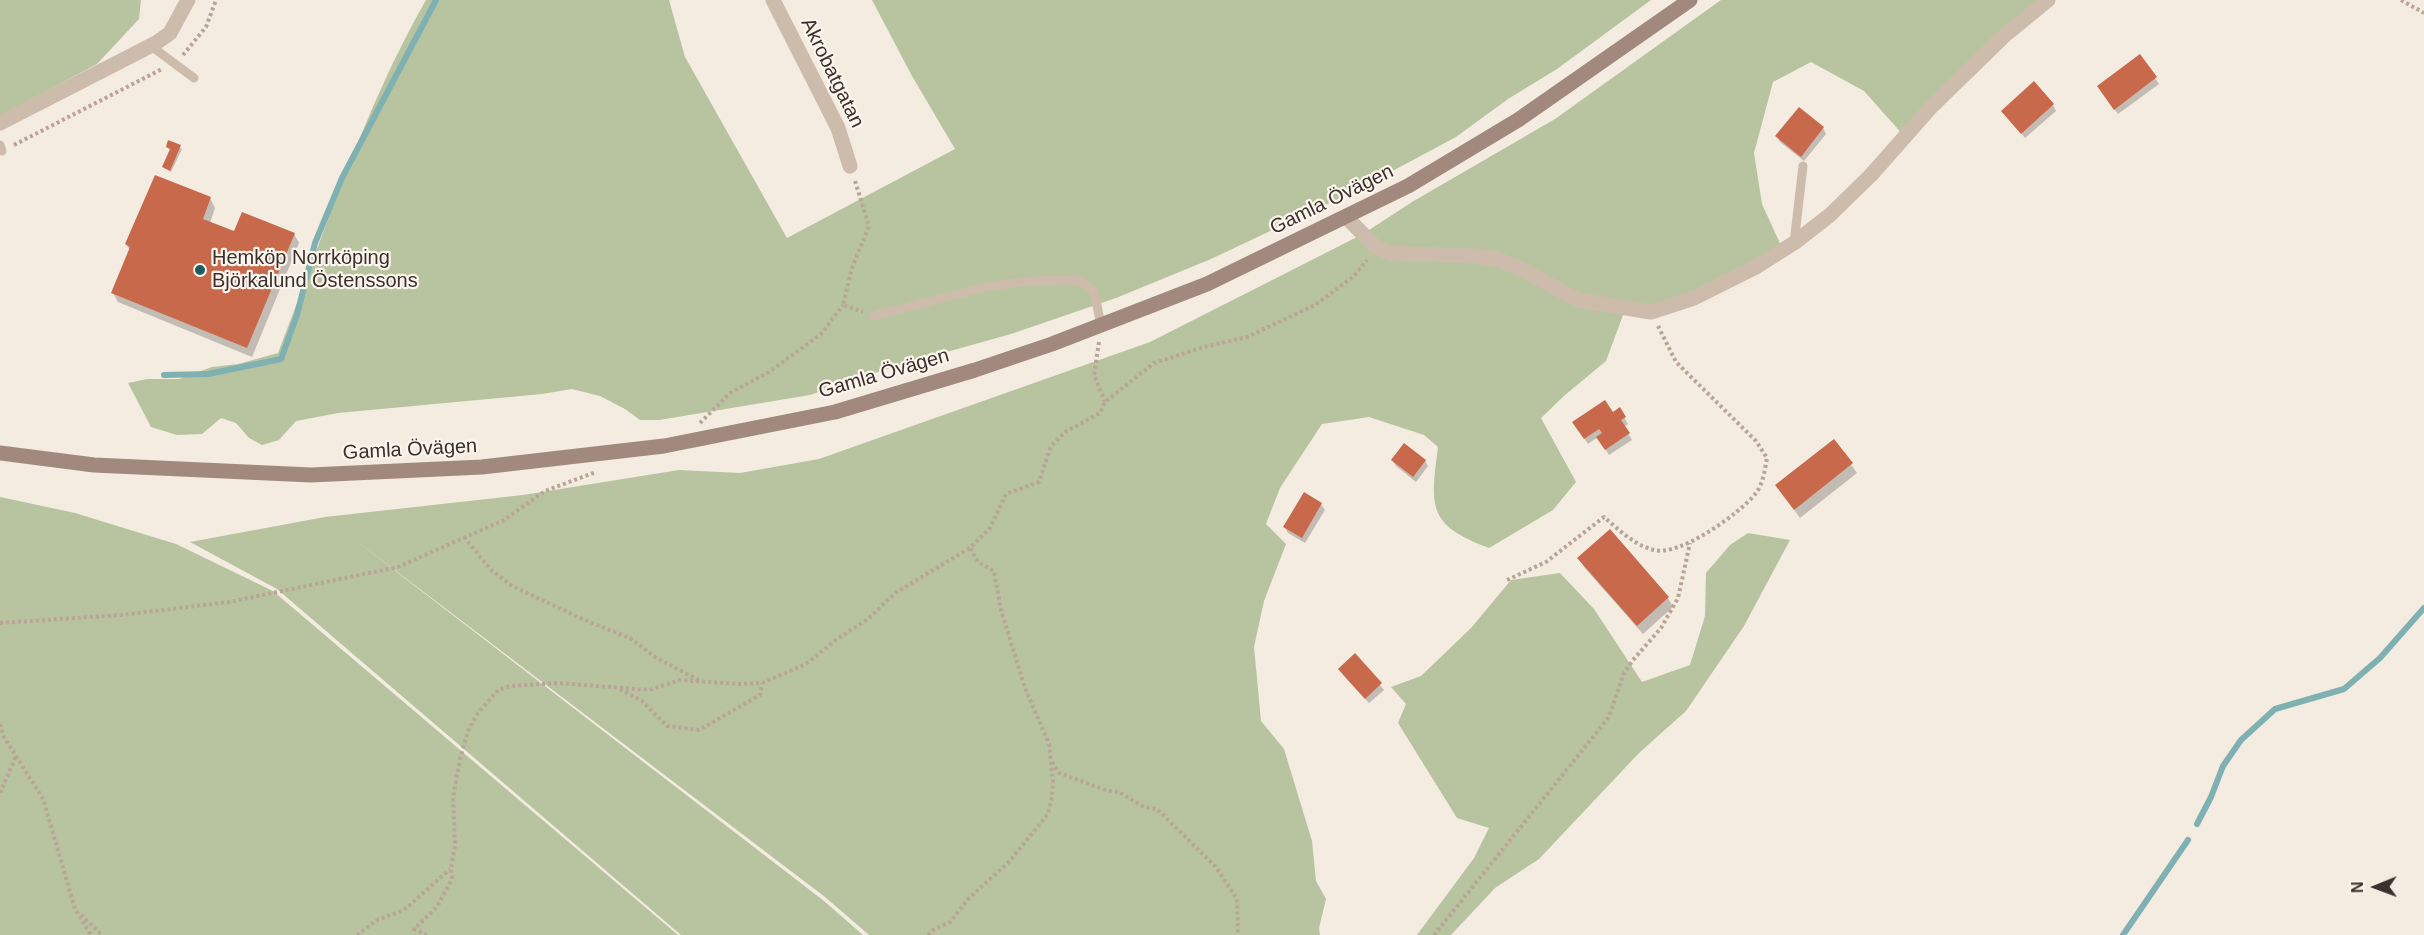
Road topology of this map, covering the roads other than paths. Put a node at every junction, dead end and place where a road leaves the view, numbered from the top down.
1 (188, 0) edge
2 (773, 0) edge
3 (1690, 0) edge
4 (2048, 0) edge
5 (151, 46) junction
6 (194, 78) dead end
7 (0, 123) edge
8 (850, 166) road end
9 (1803, 166) dead end
10 (1346, 217) junction
11 (1794, 243) junction
12 (873, 316) road end
13 (1101, 325) junction
14 (0, 453) edge

1 - 5 street
2 - 8 street, Akrobatgatan
3 - 10 main road, Gamla Övägen
4 - 11 street
5 - 6 lane
5 - 7 street
9 - 11 lane
10 - 11 street
10 - 13 main road, Gamla Övägen
12 - 13 lane
13 - 14 main road, Gamla Övägen

